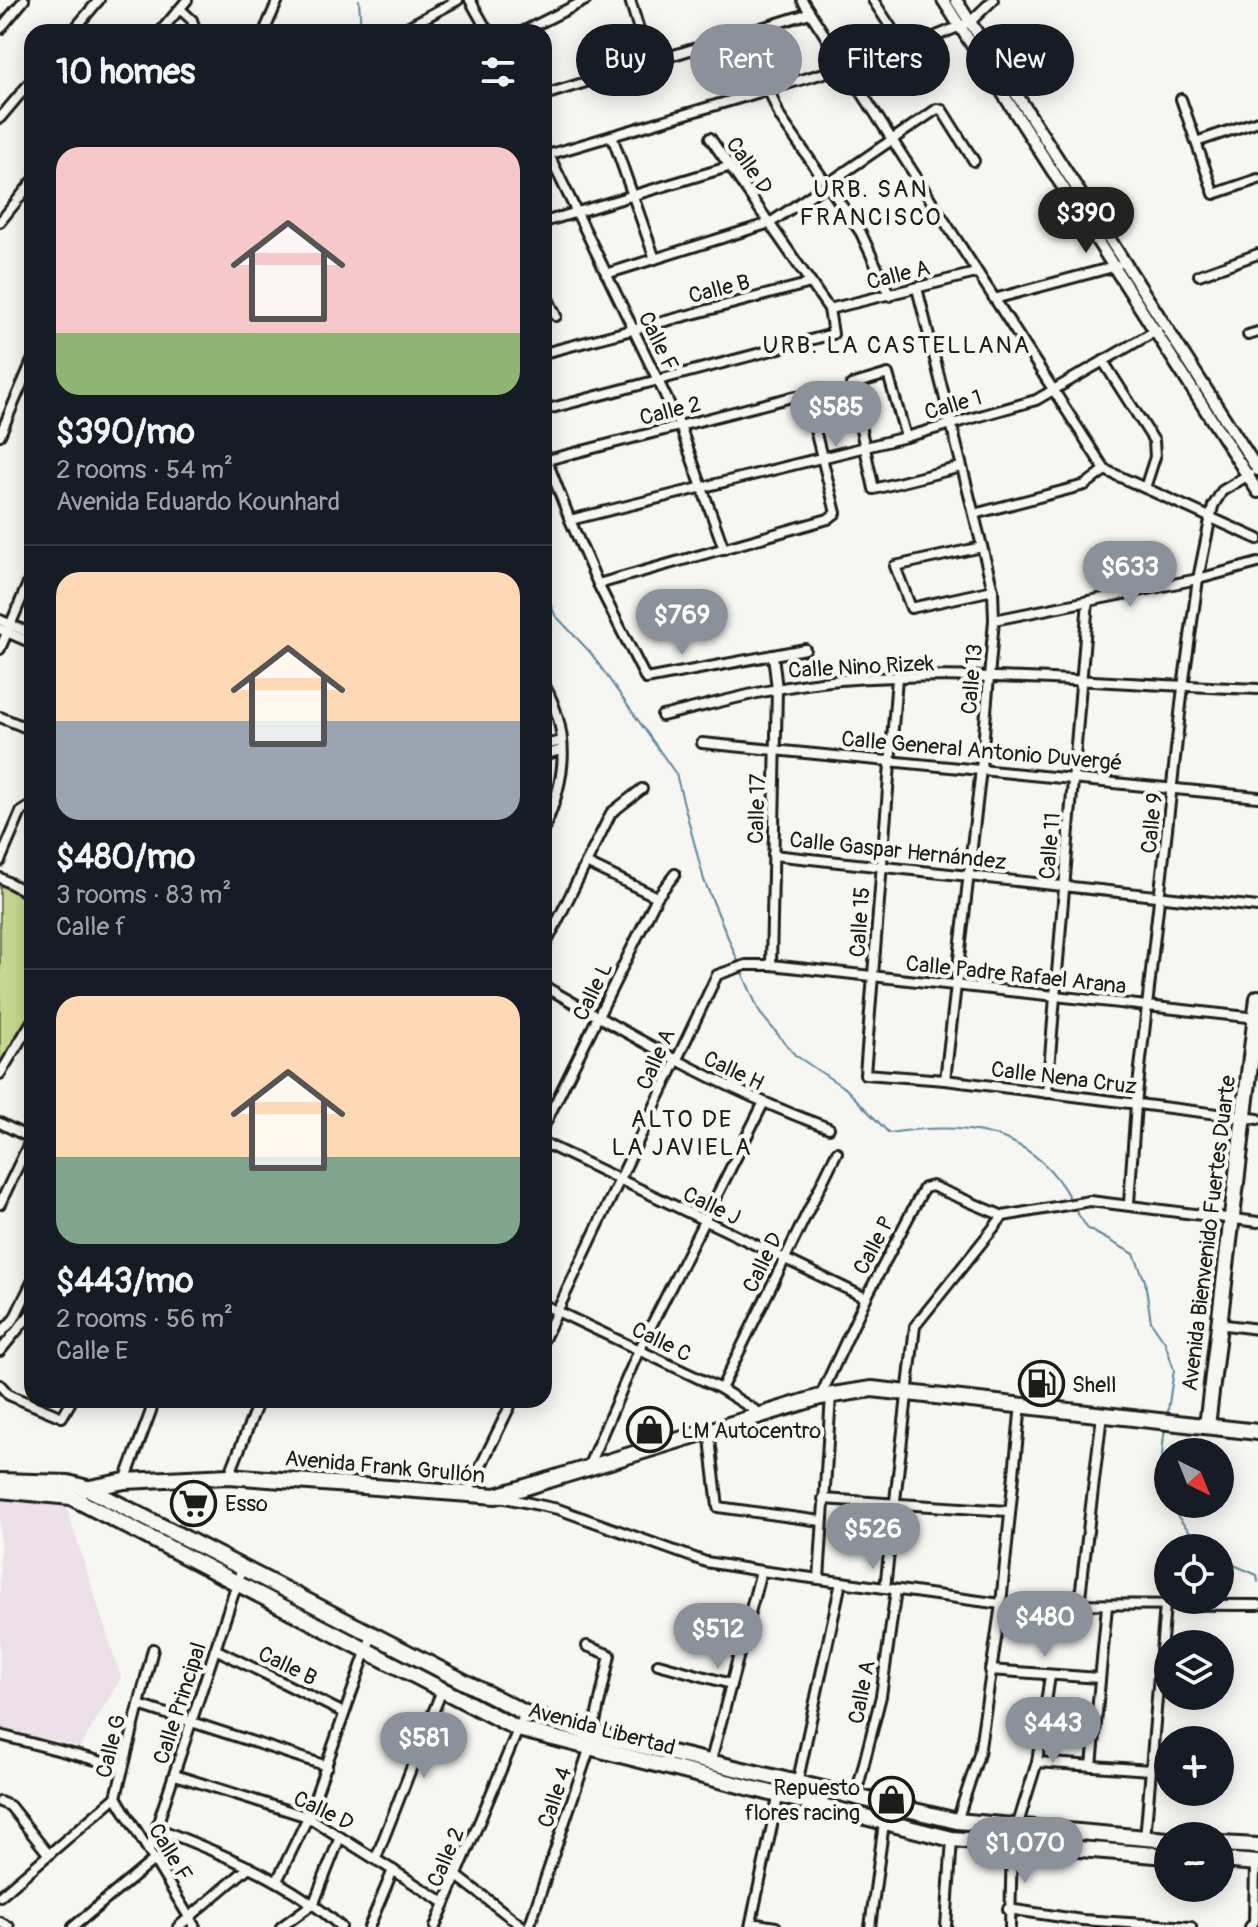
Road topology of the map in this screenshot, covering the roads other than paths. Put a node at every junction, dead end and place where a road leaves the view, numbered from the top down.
1 (24, 0) edge
2 (99, 0) edge
3 (187, 0) edge
4 (278, 0) edge
5 (458, 0) edge
6 (470, 0) edge
7 (586, 0) edge
8 (630, 0) edge
9 (802, 0) edge
10 (873, 0) edge
11 (943, 0) edge
12 (956, 0) edge
13 (993, 0) edge
14 (180, 9) junction
15 (810, 13) junction
16 (79, 24) edge
17 (167, 24) edge
18 (193, 24) edge
19 (268, 24) edge
20 (413, 24) edge
21 (484, 24) edge
22 (538, 24) edge
23 (637, 24) edge
24 (889, 24) edge
25 (965, 24) junction
26 (818, 26) edge
27 (0, 29) edge
28 (950, 30) edge
29 (674, 55) edge
30 (576, 85) edge
31 (24, 90) edge
32 (552, 93) edge
33 (749, 96) edge
34 (771, 96) edge
35 (861, 96) edge
36 (1181, 99) dead end
37 (0, 118) edge
38 (1258, 121) edge
39 (612, 136) junction
40 (710, 138) dead end
41 (890, 141) junction
42 (1196, 142) junction
43 (552, 154) edge
44 (974, 161) dead end
45 (728, 167) junction
46 (552, 168) edge
47 (1258, 179) edge
48 (827, 186) junction
49 (24, 192) edge
50 (635, 197) junction
51 (575, 212) junction
52 (552, 219) edge
53 (0, 222) edge
54 (770, 223) junction
55 (1258, 254) edge
56 (655, 259) junction
57 (1120, 265) junction
58 (976, 273) junction
59 (606, 274) junction
60 (1199, 275) dead end
61 (811, 283) junction
62 (917, 288) junction
63 (890, 296) junction
64 (994, 299) junction
65 (552, 307) edge
66 (829, 309) junction
67 (556, 316) dead end
68 (1160, 328) junction
69 (634, 329) junction
70 (1258, 332) edge
71 (1248, 335) dead end
72 (552, 351) edge
73 (1103, 361) junction
74 (24, 377) edge
75 (658, 380) junction
76 (1053, 391) junction
77 (552, 408) edge
78 (4, 416) edge
79 (949, 423) junction
80 (680, 426) junction
81 (0, 435) edge
82 (906, 437) junction
83 (864, 448) junction
84 (552, 455) edge
85 (822, 458) junction
86 (961, 467) junction
87 (1105, 470) junction
88 (1254, 471) edge
89 (552, 472) edge
90 (702, 487) junction
91 (1145, 488) junction
92 (1258, 492) edge
93 (974, 514) junction
94 (1209, 517) junction
95 (570, 520) junction
96 (1258, 539) edge
97 (982, 547) junction
98 (724, 549) junction
99 (1258, 563) edge
100 (1198, 579) junction
101 (598, 584) junction
102 (993, 590) junction
103 (24, 591) edge
104 (1088, 601) junction
105 (0, 620) edge
106 (994, 620) junction
107 (6, 629) edge
108 (24, 639) edge
109 (0, 649) edge
110 (805, 649) dead end
111 (773, 655) junction
112 (897, 678) junction
113 (988, 679) junction
114 (1083, 680) junction
115 (1183, 687) junction
116 (777, 689) junction
117 (1258, 689) edge
118 (552, 700) edge
119 (662, 716) dead end
120 (0, 717) edge
121 (24, 727) edge
122 (702, 743) dead end
123 (552, 745) edge
124 (562, 745) junction
125 (552, 751) edge
126 (776, 751) junction
127 (890, 760) junction
128 (981, 769) junction
129 (1073, 779) junction
130 (1172, 787) junction
131 (642, 789) dead end
132 (1258, 797) edge
133 (552, 806) edge
134 (24, 810) edge
135 (773, 855) junction
136 (0, 861) edge
137 (586, 863) junction
138 (881, 869) junction
139 (675, 874) dead end
140 (969, 875) junction
141 (0, 878) edge
142 (1064, 886) junction
143 (24, 891) edge
144 (657, 897) junction
145 (1161, 898) junction
146 (1258, 907) edge
147 (552, 932) edge
148 (771, 965) junction
149 (873, 977) junction
150 (955, 985) junction
151 (552, 991) edge
152 (1053, 997) junction
153 (1258, 998) edge
154 (1147, 1006) junction
155 (599, 1018) junction
156 (1257, 1018) edge
157 (24, 1034) edge
158 (673, 1060) junction
159 (0, 1074) edge
160 (865, 1074) joint
161 (945, 1080) junction
162 (1047, 1093) junction
163 (763, 1104) junction
164 (1136, 1104) junction
165 (552, 1110) edge
166 (1251, 1118) edge
167 (0, 1123) edge
168 (829, 1128) dead end
169 (24, 1134) edge
170 (552, 1147) edge
171 (837, 1152) dead end
172 (24, 1154) edge
173 (622, 1181) junction
174 (1129, 1203) junction
175 (0, 1204) edge
176 (1003, 1216) junction
177 (1231, 1218) junction
178 (704, 1222) junction
179 (1258, 1222) edge
180 (783, 1259) junction
181 (24, 1298) edge
182 (866, 1298) junction
183 (552, 1308) edge
184 (558, 1311) junction
185 (24, 1322) edge
186 (552, 1323) edge
187 (1218, 1324) junction
188 (1258, 1329) edge
189 (0, 1334) edge
190 (639, 1350) junction
191 (0, 1351) edge
192 (0, 1385) edge
193 (721, 1389) junction
194 (905, 1390) junction
195 (825, 1397) junction
196 (24, 1401) edge
197 (1021, 1404) junction
198 (40, 1408) edge
199 (67, 1408) edge
200 (152, 1408) edge
201 (256, 1408) edge
202 (509, 1408) edge
203 (762, 1415) junction
204 (1102, 1415) junction
205 (1207, 1426) junction
206 (709, 1430) junction
207 (1258, 1432) edge
208 (588, 1467) junction
209 (229, 1476) junction
210 (0, 1481) edge
211 (125, 1481) junction
212 (87, 1488) junction
213 (0, 1490) edge
214 (468, 1492) junction
215 (496, 1496) junction
216 (71, 1497) junction
217 (823, 1499) junction
218 (892, 1503) junction
219 (1008, 1511) junction
220 (821, 1521) junction
221 (242, 1568) junction
222 (761, 1571) junction
223 (819, 1579) junction
224 (236, 1582) junction
225 (841, 1582) junction
226 (885, 1588) junction
227 (896, 1590) junction
228 (1001, 1604) junction
229 (1079, 1605) junction
230 (1154, 1605) edge
231 (1234, 1605) edge
232 (1258, 1605) edge
233 (1107, 1606) junction
234 (1164, 1614) edge
235 (372, 1635) junction
236 (587, 1646) dead end
237 (153, 1649) dead end
238 (215, 1649) junction
239 (365, 1651) junction
240 (658, 1664) dead end
241 (439, 1670) junction
242 (990, 1670) junction
243 (1050, 1676) junction
244 (1099, 1678) junction
245 (731, 1684) junction
246 (437, 1688) junction
247 (139, 1705) junction
248 (344, 1713) junction
249 (525, 1713) junction
250 (193, 1723) junction
251 (518, 1729) junction
252 (592, 1734) junction
253 (0, 1735) edge
254 (589, 1750) junction
255 (710, 1762) junction
256 (1037, 1762) junction
257 (327, 1766) junction
258 (1092, 1766) junction
259 (122, 1767) junction
260 (1150, 1770) junction
261 (175, 1775) junction
262 (705, 1779) junction
263 (797, 1784) junction
264 (116, 1797) junction
265 (778, 1798) junction
266 (855, 1799) junction
267 (0, 1802) edge
268 (911, 1811) junction
269 (308, 1817) junction
270 (957, 1821) junction
271 (884, 1823) junction
272 (157, 1828) junction
273 (1014, 1836) junction
274 (340, 1837) junction
275 (952, 1839) junction
276 (1154, 1844) edge
277 (1234, 1845) edge
278 (1145, 1846) junction
279 (1258, 1846) edge
280 (149, 1850) junction
281 (1154, 1850) edge
282 (49, 1855) junction
283 (376, 1858) junction
284 (155, 1859) junction
285 (1234, 1861) edge
286 (1257, 1863) edge
287 (249, 1867) junction
288 (393, 1870) junction
289 (457, 1876) junction
290 (277, 1881) junction
291 (0, 1896) edge
292 (314, 1903) junction
293 (445, 1903) junction
294 (1008, 1909) junction
295 (190, 1917) junction
296 (0, 1922) edge
297 (1081, 1923) edge
298 (750, 1925) edge
299 (1139, 1925) edge
300 (9, 1927) edge
301 (73, 1927) edge
302 (178, 1927) edge
303 (195, 1927) edge
304 (281, 1927) edge
305 (341, 1927) edge
306 (369, 1927) edge
307 (435, 1927) edge
308 (526, 1927) edge
309 (776, 1927) edge
310 (870, 1927) edge
311 (946, 1927) edge
312 (1010, 1927) edge
313 (1191, 1927) edge
314 (1250, 1927) edge

1 - 27 street
2 - 16 street
3 - 14 street
4 - 19 street
5 - 20 street
6 - 21 street
7 - 22 street
8 - 23 street
9 - 15 street
10 - 24 street
11 - 25 street
12 - 25 street
13 - 25 street
14 - 17 street
14 - 18 street
15 - 26 street
15 - 29 street
25 - 28 street
25 - 57 street
30 - 32 street
31 - 37 street
33 - 39 street
34 - 48 street
35 - 41 street
36 - 42 street
38 - 42 street
39 - 43 street
39 - 50 street
40 - 45 street, Calle D
41 - 44 street
41 - 48 street
41 - 58 street
42 - 47 street
45 - 50 street
45 - 54 street, Calle D
46 - 51 street, Calle F
48 - 54 street
48 - 63 street
49 - 53 street
50 - 51 street
50 - 56 street
51 - 52 street
51 - 59 street, Calle F
54 - 56 street
54 - 61 street, Calle D
55 - 60 street
56 - 59 street
57 - 64 street
57 - 68 street
58 - 62 street, Calle A
58 - 64 street
59 - 69 street, Calle F
61 - 66 street, Calle D
61 - 69 street, Calle B
62 - 63 street, Calle A
62 - 79 street, Calle 13
63 - 66 street, Calle A
64 - 76 street
65 - 67 street
66 - 75 street, Calle D
68 - 73 street, Calle 1
68 - 88 street
69 - 72 street, Calle B
69 - 75 street, Calle F
70 - 71 street
73 - 76 street, Calle 1
73 - 91 street
74 - 78 street
75 - 77 street
75 - 80 street, Calle F
76 - 79 street, Calle 1
76 - 87 street
78 - 81 street
79 - 82 street, Calle 1
79 - 86 street, Calle 13
80 - 84 street, Calle 2
80 - 85 street, Calle 2
80 - 90 street, Calle F
82 - 83 street, Calle 1
82 - 83 street
83 - 85 street, Calle 1
83 - 86 street
85 - 90 street, Calle 1
85 - 98 street
86 - 93 street, Calle 13
87 - 91 street
87 - 93 street
88 - 92 street
88 - 94 street, Calle 9
89 - 95 street
90 - 95 street, Calle 1
90 - 98 street, Calle F
91 - 94 street
93 - 97 street, Calle 13
94 - 96 street
94 - 100 street, Calle 9
95 - 101 street
97 - 102 street, Calle 13
97 - 102 street
98 - 101 street
99 - 100 street
100 - 104 street
100 - 115 street, Calle 9
101 - 111 street
102 - 106 street, Calle 13
103 - 107 street
104 - 106 street
104 - 114 street, Calle 11
105 - 107 street
106 - 113 street, Calle 13
107 - 108 street
107 - 109 street
110 - 111 street
111 - 116 street, Calle 17
112 - 113 street, Calle Nino Rizek
112 - 116 street, Calle Nino Rizek
112 - 127 street, Calle 15
113 - 114 street, Calle Nino Rizek
113 - 128 street, Calle 13
114 - 115 street, Calle Nino Rizek
114 - 129 street, Calle 11
115 - 117 street, Calle Nino Rizek
115 - 130 street, Calle 9
116 - 119 street, Calle Nino Rizek
116 - 126 street, Calle 17
118 - 124 street
120 - 121 street
122 - 126 street, Calle General Antonio Duvergé
123 - 124 street
124 - 125 street
124 - 133 street
126 - 127 street, Calle General Antonio Duvergé
126 - 135 street, Calle 17
127 - 128 street, Calle General Antonio Duvergé
127 - 138 street, Calle 15
128 - 129 street, Calle General Antonio Duvergé
128 - 140 street, Calle 13
129 - 130 street, Calle General Antonio Duvergé
129 - 142 street, Calle 11
130 - 132 street, Calle General Antonio Duvergé
130 - 145 street, Calle 9
131 - 137 street
134 - 136 street
135 - 138 street, Calle Gaspar Hernández
135 - 148 street, Calle 17
137 - 144 street
137 - 147 street
138 - 140 street, Calle Gaspar Hernández
138 - 149 street, Calle 15
139 - 144 street, Calle L
140 - 142 street, Calle Gaspar Hernández
140 - 150 street, Calle 13
141 - 143 street
142 - 145 street, Calle Gaspar Hernández
142 - 152 street, Calle 11
144 - 155 street, Calle L
145 - 146 street, Calle Gaspar Hernández
145 - 154 street, Calle 9
148 - 149 street, Calle Padre Rafael Arana
148 - 158 street, Calle A
149 - 150 street, Calle Padre Rafael Arana
149 - 160 street, Calle 15
150 - 152 street, Calle Padre Rafael Arana
150 - 161 street, Calle 13
151 - 155 street, Calle H
152 - 154 street, Calle Padre Rafael Arana
152 - 162 street, Calle 11
153 - 156 main road, Avenida Bienvenido Fuertes Duarte
154 - 156 street, Calle Padre Rafael Arana
154 - 164 street, Calle 9
155 - 158 street, Calle H
155 - 165 street, Calle L
156 - 166 main road, Avenida Bienvenido Fuertes Duarte
157 - 159 street
158 - 163 street, Calle H
158 - 173 street, Calle A
160 - 161 street, Calle Nena Cruz
161 - 162 street, Calle Nena Cruz
162 - 164 street, Calle Nena Cruz
163 - 168 street, Calle H
163 - 178 street
164 - 166 street, Calle Nena Cruz
164 - 174 street, Calle 9
166 - 177 main road, Avenida Bienvenido Fuertes Duarte
167 - 169 street
170 - 173 street, Calle J
171 - 180 street, Calle D
172 - 175 street
173 - 178 street, Calle J
173 - 184 street, Calle A
174 - 176 street
174 - 177 street
176 - 182 street, Calle P
176 - 194 street
177 - 179 street
177 - 187 main road, Avenida Bienvenido Fuertes Duarte
178 - 180 street, Calle J
178 - 190 street
180 - 182 street, Calle J
180 - 193 street, Calle D
181 - 189 street
182 - 195 street, Calle P
183 - 184 street, Calle C
184 - 186 street, Calle A
184 - 190 street, Calle C
185 - 191 street
187 - 188 street
187 - 205 main road, Avenida Bienvenido Fuertes Duarte
190 - 193 street, Calle C
190 - 208 street
192 - 196 street
193 - 203 street, Calle C
194 - 195 main road, Avenida Frank Grullón
194 - 197 main road, Avenida Frank Grullón
194 - 218 street
195 - 203 main road, Avenida Frank Grullón
195 - 217 street
197 - 204 main road, Avenida Frank Grullón
197 - 219 street
198 - 199 street
200 - 211 street
201 - 209 street
202 - 214 street
203 - 206 main road, Avenida Frank Grullón
204 - 205 main road, Avenida Frank Grullón
204 - 229 street
205 - 207 main road, Avenida Frank Grullón
206 - 208 main road, Avenida Frank Grullón
206 - 220 street
208 - 215 main road, Avenida Frank Grullón
209 - 211 main road, Avenida Frank Grullón
209 - 214 main road, Avenida Frank Grullón
210 - 212 main road
211 - 212 main road, Avenida Frank Grullón
212 - 216 main road, Avenida Frank Grullón
212 - 221 main road, Avenida Libertad
213 - 216 main road
214 - 215 main road, Avenida Frank Grullón
215 - 222 street
216 - 224 main road, Avenida Libertad
217 - 218 street
217 - 220 street
218 - 219 street
218 - 226 street
219 - 228 street
220 - 223 street
221 - 224 street, Calle Principal
221 - 235 main road, Avenida Libertad
222 - 223 street
222 - 245 street
223 - 225 street
224 - 238 street, Calle Principal
224 - 239 main road, Avenida Libertad
225 - 226 street
225 - 263 street
226 - 227 street
227 - 228 street
227 - 266 street, Calle A
228 - 229 street
228 - 242 street
229 - 233 street
230 - 233 street
231 - 232 street
233 - 244 street
234 - 260 street
235 - 239 street
235 - 241 main road, Avenida Libertad
236 - 252 street, Calle 4
237 - 247 street, Calle G
238 - 248 street, Calle B
238 - 250 street, Calle Principal
239 - 246 main road, Avenida Libertad
239 - 248 street
240 - 245 street
241 - 246 street
241 - 249 main road, Avenida Libertad
242 - 243 street
242 - 270 street
243 - 244 street
243 - 256 street
244 - 258 street
245 - 255 street
246 - 251 main road, Avenida Libertad
246 - 283 street
247 - 250 street
247 - 259 street, Calle G
248 - 257 street
249 - 251 street, Calle 2
249 - 252 main road, Avenida Libertad
250 - 257 street
250 - 261 street, Calle Principal
251 - 254 main road, Avenida Libertad
251 - 289 street, Calle 2
252 - 254 street, Calle 4
252 - 255 main road, Avenida Libertad
253 - 259 street
254 - 262 main road, Avenida Libertad
254 - 308 street, Calle 4
255 - 262 street
255 - 263 main road, Avenida Libertad
256 - 258 street
256 - 273 street
257 - 269 street
258 - 260 street
259 - 264 street, Calle G
260 - 278 street
261 - 269 street, Calle D
261 - 272 street, Calle Principal
262 - 265 main road, Avenida Libertad
263 - 266 main road, Avenida Libertad
264 - 280 street, Calle F
264 - 282 street, Calle G
265 - 271 main road, Avenida Libertad
265 - 298 street
266 - 268 main road, Avenida Libertad
267 - 282 street
268 - 270 main road, Avenida Libertad
268 - 271 street
269 - 274 street, Calle D
269 - 290 street
270 - 273 main road, Avenida Libertad
271 - 275 main road, Avenida Libertad
271 - 310 street
272 - 280 street, Calle Principal
272 - 287 street
273 - 275 main road, Avenida Libertad
273 - 278 main road, Avenida Libertad
273 - 294 street
274 - 283 street, Calle D
274 - 292 street
275 - 311 street
276 - 278 main road, Avenida Libertad
277 - 279 main road
278 - 281 main road, Avenida Libertad
280 - 284 street, Calle F
282 - 291 street, Calle G
283 - 288 street, Calle D
284 - 295 street, Calle F
284 - 301 street
285 - 286 main road
286 - 314 street
287 - 290 street
287 - 295 street
288 - 293 street, Calle D
288 - 306 street
289 - 293 street, Calle 2
289 - 308 street
290 - 292 street
292 - 304 street
292 - 305 street
293 - 307 street, Calle 2
294 - 297 street
294 - 312 street
295 - 302 street
295 - 303 street, Calle F
296 - 300 street
297 - 299 street
298 - 309 street
299 - 313 street

